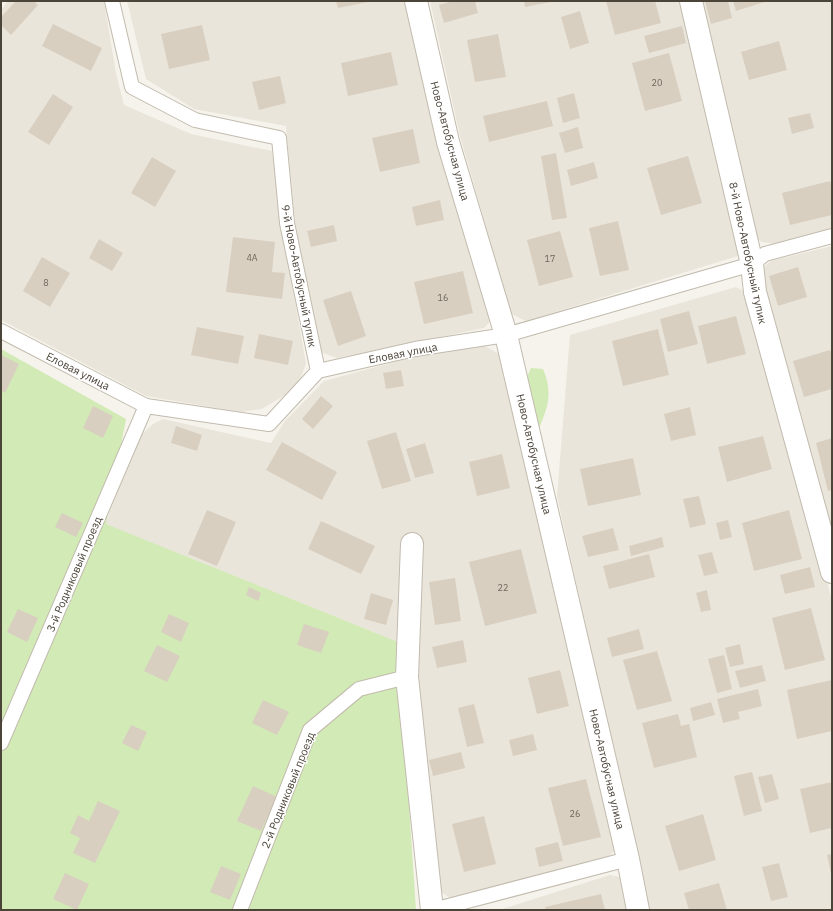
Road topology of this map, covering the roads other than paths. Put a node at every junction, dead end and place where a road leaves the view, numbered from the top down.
1 (112, 1) edge
2 (416, 1) edge
3 (691, 1) edge
4 (832, 236) edge
5 (752, 264) junction
6 (1, 331) edge
7 (506, 336) junction
8 (318, 371) junction
9 (146, 406) junction
10 (412, 544) dead end
11 (832, 572) edge
12 (407, 677) junction
13 (1, 743) edge
14 (628, 859) junction
15 (240, 910) edge
16 (432, 910) edge
17 (638, 910) edge

1 - 8 lane, 9-й Ново-Автобусный тупик
2 - 7 street, Ново-Автобусная улица
3 - 5 street, 8-й Ново-Автобусный тупик
4 - 5 lane, Еловая улица
5 - 7 lane, Еловая улица
5 - 11 street, 8-й Ново-Автобусный тупик
6 - 9 lane, Еловая улица
7 - 8 lane, Еловая улица
7 - 14 street, Ново-Автобусная улица
8 - 9 lane, Еловая улица
9 - 13 lane, 3-й Родниковый проезд
10 - 12 street
12 - 15 lane, 2-й Родниковый проезд
12 - 16 street
14 - 16 lane
14 - 17 street, Ново-Автобусная улица

